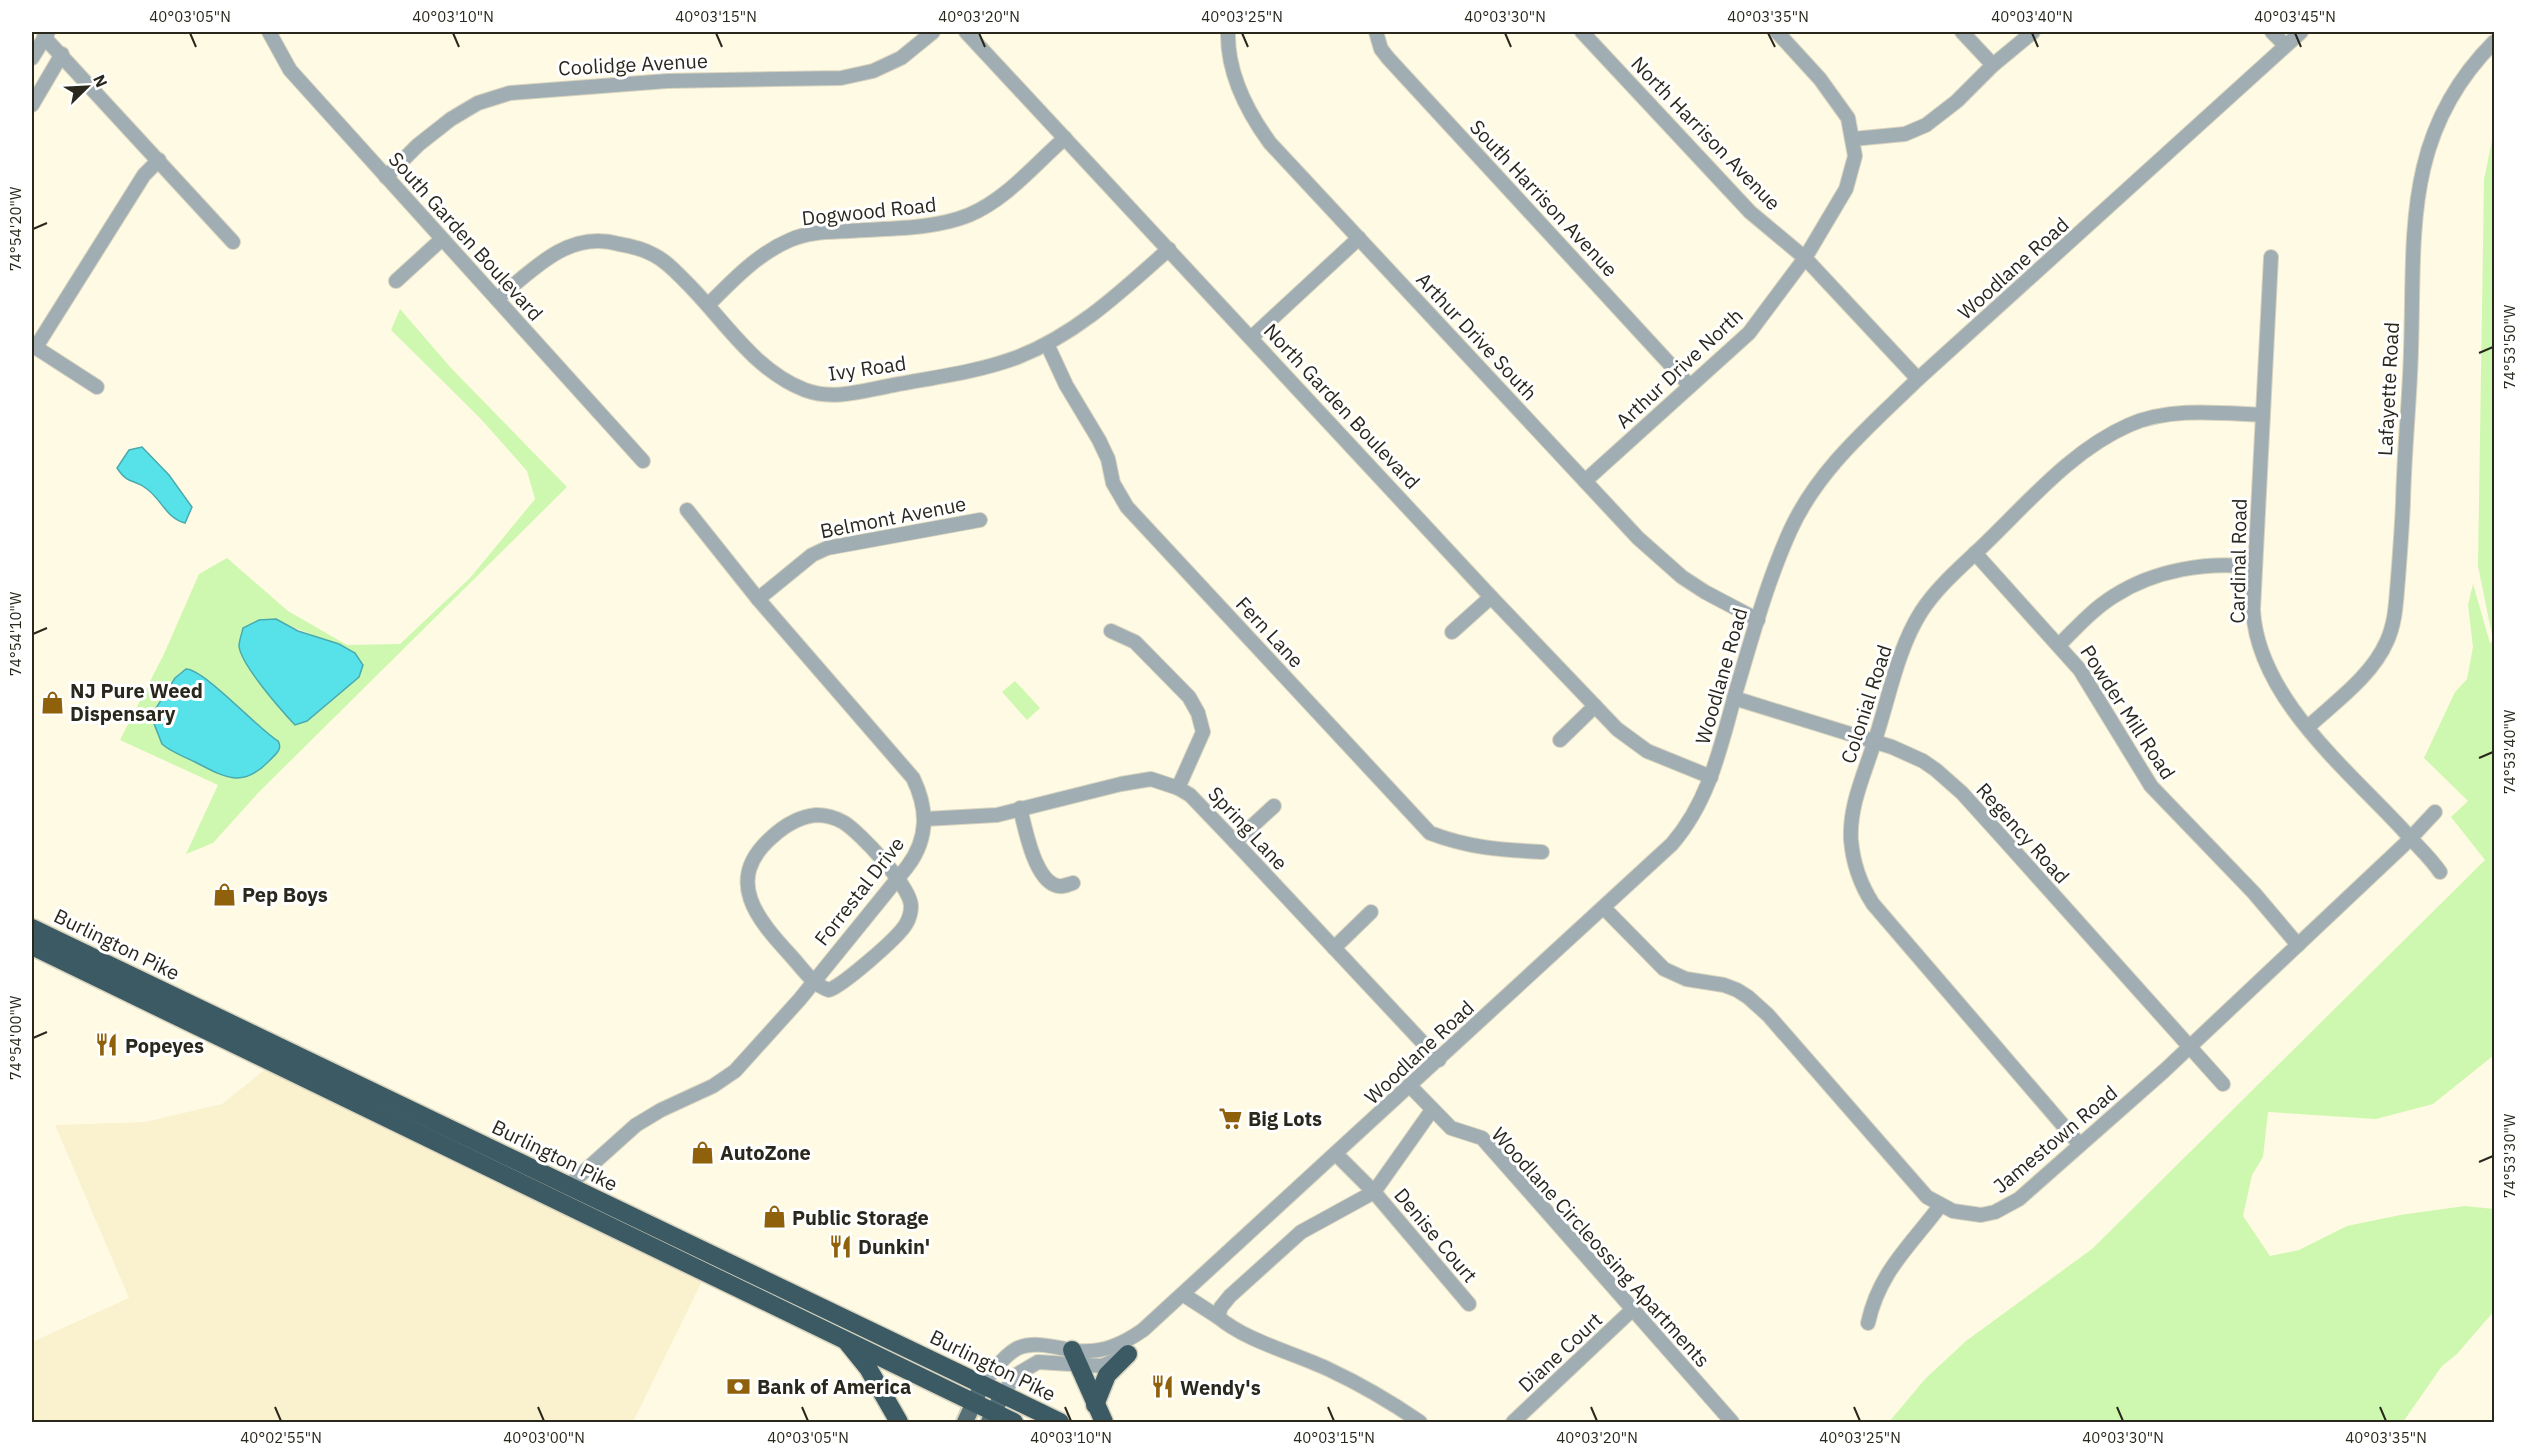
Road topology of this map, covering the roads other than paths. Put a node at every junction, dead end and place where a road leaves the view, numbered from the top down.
1 (269, 32) edge
2 (933, 32) edge
3 (966, 32) edge
4 (1228, 32) edge
5 (1376, 32) edge
6 (1582, 32) edge
7 (1778, 32) edge
8 (1962, 32) edge
9 (2033, 32) edge
10 (2272, 32) edge
11 (2301, 32) edge
12 (46, 34) edge
13 (2494, 42) edge
14 (2284, 45) junction
15 (62, 54) junction
16 (32, 58) edge
17 (1993, 66) junction
18 (32, 105) edge
19 (1065, 138) junction
20 (1853, 139) junction
21 (159, 160) junction
22 (386, 177) junction
23 (1359, 238) junction
24 (442, 239) junction
25 (233, 242) dead end
26 (1169, 249) junction
27 (2271, 257) dead end
28 (1805, 258) junction
29 (396, 281) dead end
30 (497, 299) junction
31 (708, 305) junction
32 (1252, 337) junction
33 (1047, 344) junction
34 (34, 346) edge
35 (1918, 379) junction
36 (1690, 386) junction
37 (97, 387) dead end
38 (2263, 415) junction
39 (643, 461) dead end
40 (1585, 481) junction
41 (687, 510) dead end
42 (980, 520) dead end
43 (1975, 553) junction
44 (2255, 567) junction
45 (1491, 597) junction
46 (758, 599) junction
47 (1758, 620) junction
48 (1111, 631) dead end
49 (1452, 632) dead end
50 (2059, 645) junction
51 (1734, 698) junction
52 (1595, 706) junction
53 (2308, 728) junction
54 (1560, 740) dead end
55 (1875, 742) junction
56 (1711, 777) junction
57 (1178, 788) junction
58 (1274, 806) dead end
59 (1020, 808) junction
60 (2435, 812) dead end
61 (926, 819) junction
62 (2411, 839) junction
63 (1235, 842) junction
64 (1542, 852) dead end
65 (2440, 872) dead end
66 (898, 878) junction
67 (1073, 883) dead end
68 (1604, 908) junction
69 (1371, 912) dead end
70 (32, 928) edge
71 (2298, 945) junction
72 (32, 946) edge
73 (1334, 948) junction
74 (814, 981) junction
75 (2190, 1046) junction
76 (1439, 1060) junction
77 (2223, 1084) dead end
78 (1410, 1087) junction
79 (1432, 1110) junction
80 (2080, 1145) junction
81 (1336, 1154) junction
82 (568, 1186) junction
83 (1374, 1192) junction
84 (1940, 1206) junction
85 (1184, 1294) junction
86 (1469, 1304) dead end
87 (1633, 1309) junction
88 (1218, 1317) junction
89 (1158, 1318) junction
90 (1868, 1323) dead end
91 (844, 1339) junction
92 (1128, 1354) junction
93 (1074, 1356) junction
94 (982, 1385) junction
95 (1002, 1395) junction
96 (974, 1403) junction
97 (1095, 1405) junction
98 (991, 1418) edge
99 (899, 1422) edge
100 (965, 1422) edge
101 (1014, 1422) edge
102 (1060, 1422) edge
103 (1104, 1422) edge
104 (1420, 1422) edge
105 (1513, 1422) edge
106 (1732, 1422) edge

1 - 22 street, South Garden Boulevard
2 - 22 street, Coolidge Avenue
3 - 19 street, North Garden Boulevard
4 - 23 street, Arthur Drive South
5 - 36 street, South Harrison Avenue
6 - 28 street, North Harrison Avenue
7 - 20 street, Arthur Drive North
8 - 17 street
9 - 17 street
10 - 14 street
11 - 14 street, Woodlane Road
12 - 15 street
12 - 16 street
13 - 53 street, Lafayette Road
14 - 35 street, Woodlane Road
15 - 18 street
15 - 21 street
17 - 20 street
19 - 26 street, North Garden Boulevard
19 - 31 street, Dogwood Road
20 - 28 street, Arthur Drive North
21 - 25 street
21 - 34 street
22 - 24 street, South Garden Boulevard
23 - 32 street
23 - 40 street, Arthur Drive South
24 - 29 street
24 - 30 street, South Garden Boulevard
26 - 32 street, North Garden Boulevard
26 - 33 street, Ivy Road
27 - 38 street, Cardinal Road
28 - 35 street, North Harrison Avenue
28 - 36 street, Arthur Drive North
30 - 31 street, Ivy Road
30 - 39 street, South Garden Boulevard
31 - 33 street, Ivy Road
32 - 45 street, North Garden Boulevard
33 - 64 street, Fern Lane
34 - 37 street
35 - 47 street, Woodlane Road
36 - 40 street, Arthur Drive North
38 - 43 street, Colonial Road
38 - 44 street, Cardinal Road
40 - 47 street, Arthur Drive South
41 - 46 street, Forrestal Drive
42 - 46 street, Belmont Avenue
43 - 50 street, Powder Mill Road
43 - 55 street, Colonial Road
44 - 50 street
44 - 53 street, Cardinal Road
45 - 49 street
45 - 52 street, North Garden Boulevard
46 - 61 street, Forrestal Drive
47 - 51 street, Woodlane Road
48 - 57 street
50 - 71 street, Powder Mill Road
51 - 55 street, Regency Road
51 - 56 street, Woodlane Road
52 - 54 street
52 - 56 street, North Garden Boulevard
53 - 62 street, Cardinal Road
55 - 75 street, Regency Road
55 - 80 street, Colonial Road
56 - 68 street, Woodlane Road
57 - 59 street, Spring Lane
57 - 63 street, Spring Lane
58 - 63 street
59 - 61 street, Spring Lane
59 - 67 street
60 - 62 street, Jamestown Road
61 - 66 street, Forrestal Drive
62 - 65 street, Cardinal Road
62 - 71 street, Jamestown Road
63 - 73 street, Spring Lane
66 - 74 street, Forrestal Drive
66 - 74 street
66 - 74 street
68 - 76 street, Woodlane Road
68 - 84 street, Jamestown Road
69 - 73 street
70 - 82 highway, Burlington Pike
71 - 75 street, Jamestown Road
72 - 91 highway, Burlington Pike
73 - 76 street, Spring Lane
74 - 82 street, Forrestal Drive
75 - 77 street, Regency Road
75 - 80 street, Jamestown Road
76 - 78 street, Woodlane Road
78 - 79 street, Woodlane Circleossing Apartments
78 - 81 street, Woodlane Road
79 - 83 street
79 - 87 street, Woodlane Circleossing Apartments
80 - 84 street, Jamestown Road
81 - 83 street, Denise Court
81 - 85 street, Woodlane Road
82 - 94 highway, Burlington Pike
83 - 86 street, Denise Court
83 - 88 street
84 - 90 street
85 - 88 street
85 - 89 street, Woodlane Road
87 - 105 street, Diane Court
87 - 106 street, Woodlane Circleossing Apartments
88 - 104 street
89 - 92 street, Woodlane Road
89 - 93 street, Woodlane Road
91 - 96 highway, Burlington Pike
91 - 99 highway
92 - 93 street, Woodlane Road
92 - 97 highway
93 - 94 street, Woodlane Road
93 - 95 street, Woodlane Road
93 - 97 highway
94 - 95 highway, Burlington Pike
94 - 96 main road
95 - 98 main road
95 - 102 highway, Burlington Pike
96 - 98 highway, Burlington Pike
96 - 100 main road
97 - 103 highway
98 - 101 highway, Burlington Pike

